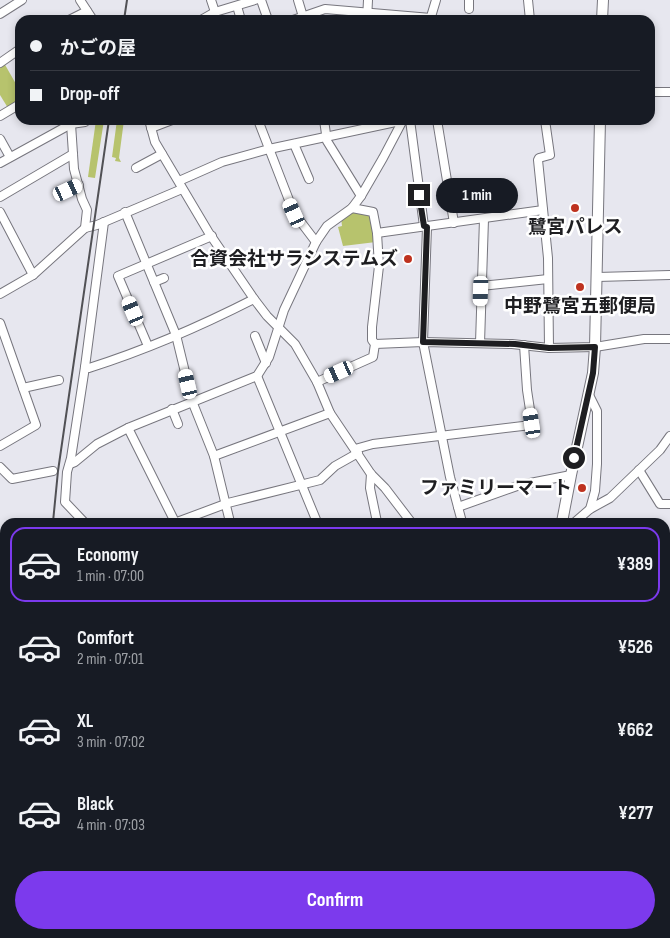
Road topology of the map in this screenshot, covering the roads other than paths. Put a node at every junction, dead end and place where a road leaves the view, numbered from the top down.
1 (22, 0) edge
2 (80, 0) edge
3 (211, 0) edge
4 (256, 0) edge
5 (261, 0) edge
6 (298, 0) edge
7 (368, 0) edge
8 (436, 0) edge
9 (469, 0) edge
10 (528, 0) edge
11 (603, 0) edge
12 (237, 6) junction
13 (469, 9) dead end
14 (87, 11) junction
15 (216, 12) junction
16 (0, 14) edge
17 (79, 15) edge
18 (90, 15) edge
19 (210, 15) edge
20 (240, 15) edge
21 (266, 15) edge
22 (302, 15) edge
23 (310, 15) edge
24 (362, 15) edge
25 (368, 15) edge
26 (432, 15) edge
27 (530, 15) edge
28 (602, 15) edge
29 (15, 52) edge
30 (0, 63) edge
31 (655, 92) edge
32 (670, 92) edge
33 (15, 107) edge
34 (0, 116) edge
35 (65, 125) edge
36 (70, 125) edge
37 (150, 125) edge
38 (260, 125) edge
39 (325, 125) edge
40 (367, 125) edge
41 (402, 125) edge
42 (406, 125) edge
43 (438, 125) edge
44 (546, 125) edge
45 (600, 125) edge
46 (327, 137) junction
47 (0, 139) edge
48 (294, 144) junction
49 (269, 149) junction
50 (73, 154) junction
51 (162, 154) junction
52 (10, 157) junction
53 (0, 163) edge
54 (136, 168) dead end
55 (309, 179) dead end
56 (178, 181) junction
57 (78, 185) junction
58 (182, 189) junction
59 (68, 190) dead end
60 (0, 196) edge
61 (361, 196) junction
62 (352, 208) junction
63 (543, 210) junction
64 (0, 212) edge
65 (125, 212) junction
66 (484, 219) junction
67 (104, 222) junction
68 (454, 223) junction
69 (425, 227) junction
70 (85, 228) junction
71 (377, 233) junction
72 (212, 236) junction
73 (316, 242) junction
74 (147, 264) junction
75 (33, 275) junction
76 (670, 275) edge
77 (597, 277) junction
78 (164, 278) dead end
79 (548, 279) junction
80 (154, 282) junction
81 (482, 286) junction
82 (0, 294) edge
83 (254, 299) junction
84 (0, 323) edge
85 (280, 328) junction
86 (176, 335) junction
87 (255, 336) dead end
88 (670, 339) edge
89 (423, 342) junction
90 (480, 343) junction
91 (375, 344) junction
92 (524, 345) junction
93 (148, 346) junction
94 (595, 347) junction
95 (549, 348) junction
96 (266, 363) junction
97 (85, 367) junction
98 (257, 376) junction
99 (58, 380) dead end
100 (317, 382) junction
101 (23, 388) junction
102 (588, 392) junction
103 (192, 401) junction
104 (172, 409) junction
105 (330, 413) junction
106 (178, 424) dead end
107 (128, 428) junction
108 (280, 432) junction
109 (441, 436) junction
110 (670, 436) edge
111 (0, 446) edge
112 (357, 451) junction
113 (214, 456) junction
114 (70, 464) junction
115 (0, 467) edge
116 (639, 470) junction
117 (53, 471) dead end
118 (371, 474) junction
119 (571, 475) junction
120 (301, 484) junction
121 (225, 504) junction
122 (670, 504) edge
123 (458, 507) junction
124 (590, 509) junction
125 (80, 518) edge
126 (174, 518) edge
127 (187, 518) edge
128 (229, 518) edge
129 (315, 518) edge
130 (376, 518) edge
131 (408, 518) edge
132 (461, 518) edge
133 (563, 518) edge
134 (580, 518) edge

1 - 16 street
2 - 14 street
3 - 15 street
4 - 12 street
5 - 21 street
6 - 22 street
7 - 25 street
8 - 26 street
9 - 13 street
10 - 27 street
11 - 28 main road
12 - 15 street
12 - 20 street
14 - 17 street
14 - 18 street
15 - 19 street
23 - 24 street
29 - 30 street
31 - 32 street
33 - 34 street
35 - 52 street
36 - 50 street
37 - 51 street
38 - 49 street
39 - 46 street
40 - 46 street
41 - 61 street
42 - 69 street
43 - 68 street
44 - 63 street
45 - 77 main road
46 - 48 street
46 - 61 street
47 - 52 street
48 - 49 street
48 - 55 street
49 - 56 street
49 - 73 street
50 - 57 street
50 - 60 street
51 - 54 street
51 - 56 street
52 - 53 street
56 - 58 street
57 - 59 street
57 - 70 street
58 - 65 street
58 - 72 street
61 - 62 street
62 - 71 street
62 - 73 street
63 - 66 street
63 - 79 street
64 - 75 street
65 - 67 street
65 - 74 street
66 - 68 street
66 - 81 street
67 - 70 street
67 - 97 street
68 - 69 street
69 - 71 street
69 - 89 street
70 - 75 street
71 - 91 street
72 - 74 street
72 - 83 street
73 - 85 street
74 - 80 street
74 - 93 street
75 - 82 street
76 - 77 street
77 - 94 main road
78 - 80 street
79 - 81 street
79 - 95 street
80 - 86 street
81 - 90 street
83 - 85 street
83 - 86 street
84 - 101 street
85 - 96 street
85 - 100 street
86 - 93 street
86 - 103 street
87 - 96 street
88 - 94 street
89 - 90 street
89 - 91 street
89 - 109 street
90 - 92 street
91 - 100 street
92 - 95 street
92 - 109 street
93 - 97 street
94 - 95 street
94 - 102 main road
96 - 98 street
97 - 114 street
98 - 103 street
98 - 108 street
99 - 101 street
100 - 105 street
101 - 111 street
102 - 119 main road
102 - 124 street
103 - 104 street
103 - 113 street
104 - 106 street
104 - 107 street
105 - 108 street
105 - 112 street
107 - 114 street
107 - 126 street
108 - 113 street
108 - 120 street
109 - 112 street
109 - 123 street
110 - 116 street
112 - 118 street
112 - 120 street
113 - 121 street
114 - 125 street
115 - 117 street
116 - 122 street
116 - 124 street
118 - 130 street
118 - 131 street
119 - 123 street
119 - 133 main road
120 - 121 street
120 - 129 street
121 - 127 street
121 - 128 street
123 - 132 street
124 - 134 street

